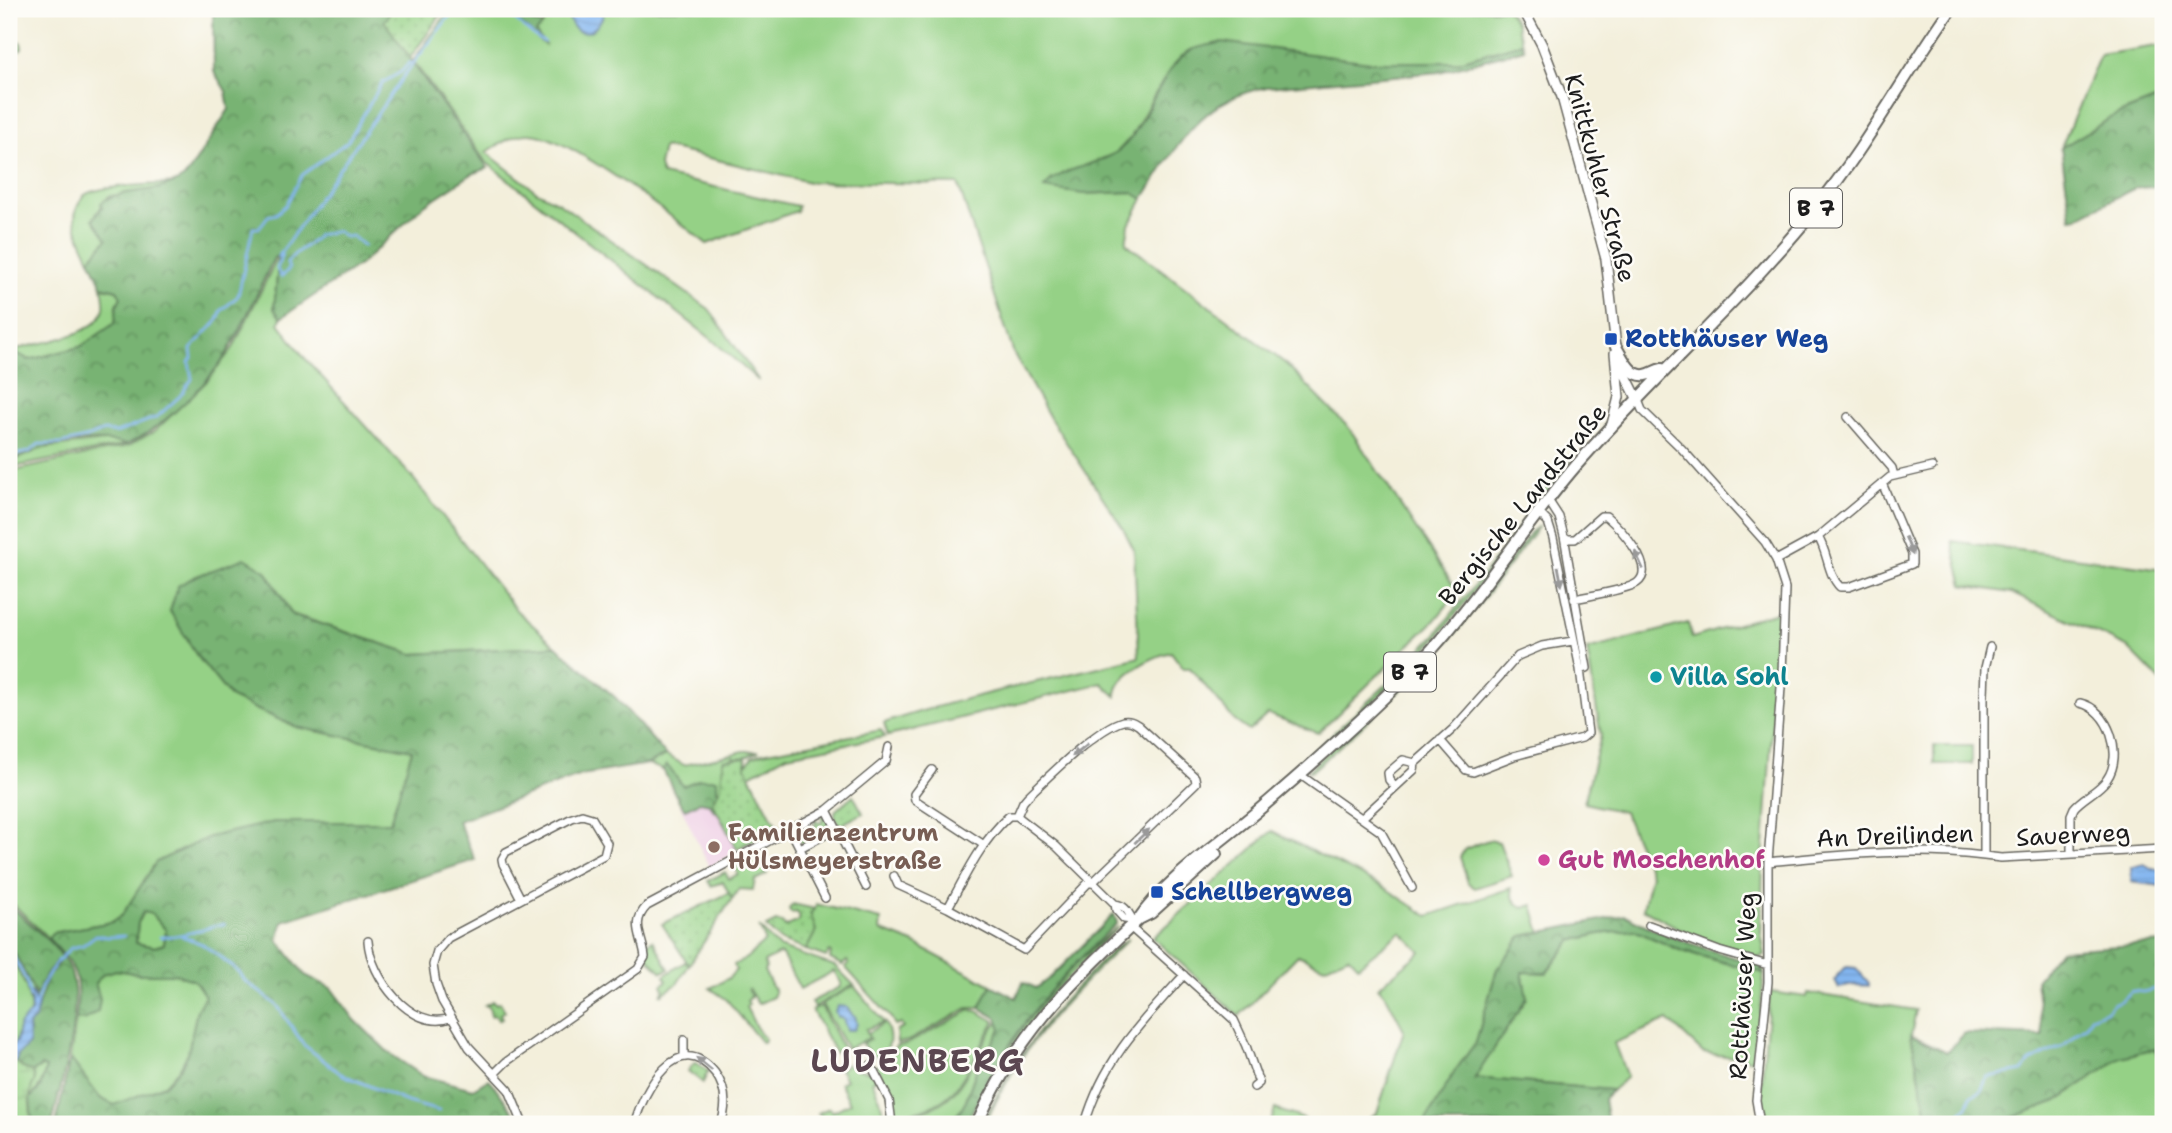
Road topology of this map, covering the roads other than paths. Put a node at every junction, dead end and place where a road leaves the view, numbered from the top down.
1 (1523, 9) edge
2 (1951, 9) edge
3 (1616, 347) junction
4 (1665, 369) junction
5 (1637, 400) junction
6 (1848, 418) dead end
7 (1611, 429) junction
8 (1932, 467) dead end
9 (1894, 476) junction
10 (1882, 483) junction
11 (1548, 500) junction
12 (1539, 513) junction
13 (1564, 536) junction
14 (1818, 537) junction
15 (1776, 561) junction
16 (1564, 598) junction
17 (1574, 598) junction
18 (1573, 641) junction
19 (1990, 647) dead end
20 (1583, 668) junction
21 (2080, 702) dead end
22 (1440, 740) junction
23 (889, 747) dead end
24 (1415, 762) junction
25 (932, 770) dead end
26 (1299, 774) junction
27 (1395, 787) junction
28 (827, 810) junction
29 (1017, 816) junction
30 (1362, 818) junction
31 (790, 829) junction
32 (836, 829) junction
33 (984, 845) junction
34 (800, 848) junction
35 (2163, 849) edge
36 (2071, 854) junction
37 (1984, 856) junction
38 (1768, 862) junction
39 (894, 876) dead end
40 (1091, 882) junction
41 (866, 887) dead end
42 (1412, 888) dead end
43 (825, 898) dead end
44 (522, 899) junction
45 (948, 908) junction
46 (1134, 922) junction
47 (1649, 925) dead end
48 (368, 941) dead end
49 (1768, 965) junction
50 (1184, 975) junction
51 (450, 1018) junction
52 (684, 1040) dead end
53 (684, 1057) junction
54 (871, 1065) dead end
55 (495, 1073) junction
56 (1254, 1087) dead end
57 (523, 1124) edge
58 (634, 1124) edge
59 (721, 1124) edge
60 (892, 1124) edge
61 (977, 1124) edge
62 (1085, 1124) edge
63 (1760, 1124) edge

1 - 3 street, Knittkuhler Straße
2 - 4 main road, Bergische Landstraße / B 7
3 - 4 main road
3 - 5 street, Knittkuhler Straße
3 - 7 street
4 - 5 main road, Bergische Landstraße / B 7
5 - 7 main road, Bergische Landstraße / B 7
5 - 15 street, Rotthäuser Weg
6 - 9 street
7 - 11 main road, Bergische Landstraße / B 7
8 - 9 street
9 - 10 street
10 - 14 street
10 -> 14 street
11 - 12 main road, Bergische Landstraße / B 7
11 - 13 street
12 -> 16 street
12 - 26 main road, Bergische Landstraße / B 7
13 - 17 street
17 -> 13 street
14 - 15 street
15 - 38 street, Rotthäuser Weg
16 - 17 street
16 - 18 street
17 - 20 street
18 - 20 street
18 - 22 street
19 - 37 street, An Dreilinden
20 - 22 street
21 - 36 street
22 - 24 street
23 - 28 street
24 - 27 street
24 - 27 street
25 - 33 street
26 - 30 street
26 - 46 main road, Bergische Landstraße / B 7
27 - 30 street
28 - 31 street
28 - 32 street
29 - 33 street
29 - 40 street
40 -> 29 street
30 - 42 street
31 - 34 street
31 - 55 street
32 - 34 street
32 - 41 street
33 - 45 street
34 - 43 street
35 - 36 street, Sauerweg
36 - 37 street, Sauerweg
37 - 38 street, An Dreilinden
38 - 49 street, Rotthäuser Weg
39 - 45 street
40 - 45 street
40 - 46 street
44 - 44 street
44 - 51 street
46 - 50 street
46 - 61 main road, Bergische Landstraße / B 7
47 - 49 street
48 - 51 street
49 - 63 street, Rotthäuser Weg
50 - 56 street
50 - 62 street
51 - 55 street
52 - 53 street
53 - 58 street
59 -> 53 street
54 - 60 street
55 - 57 street

